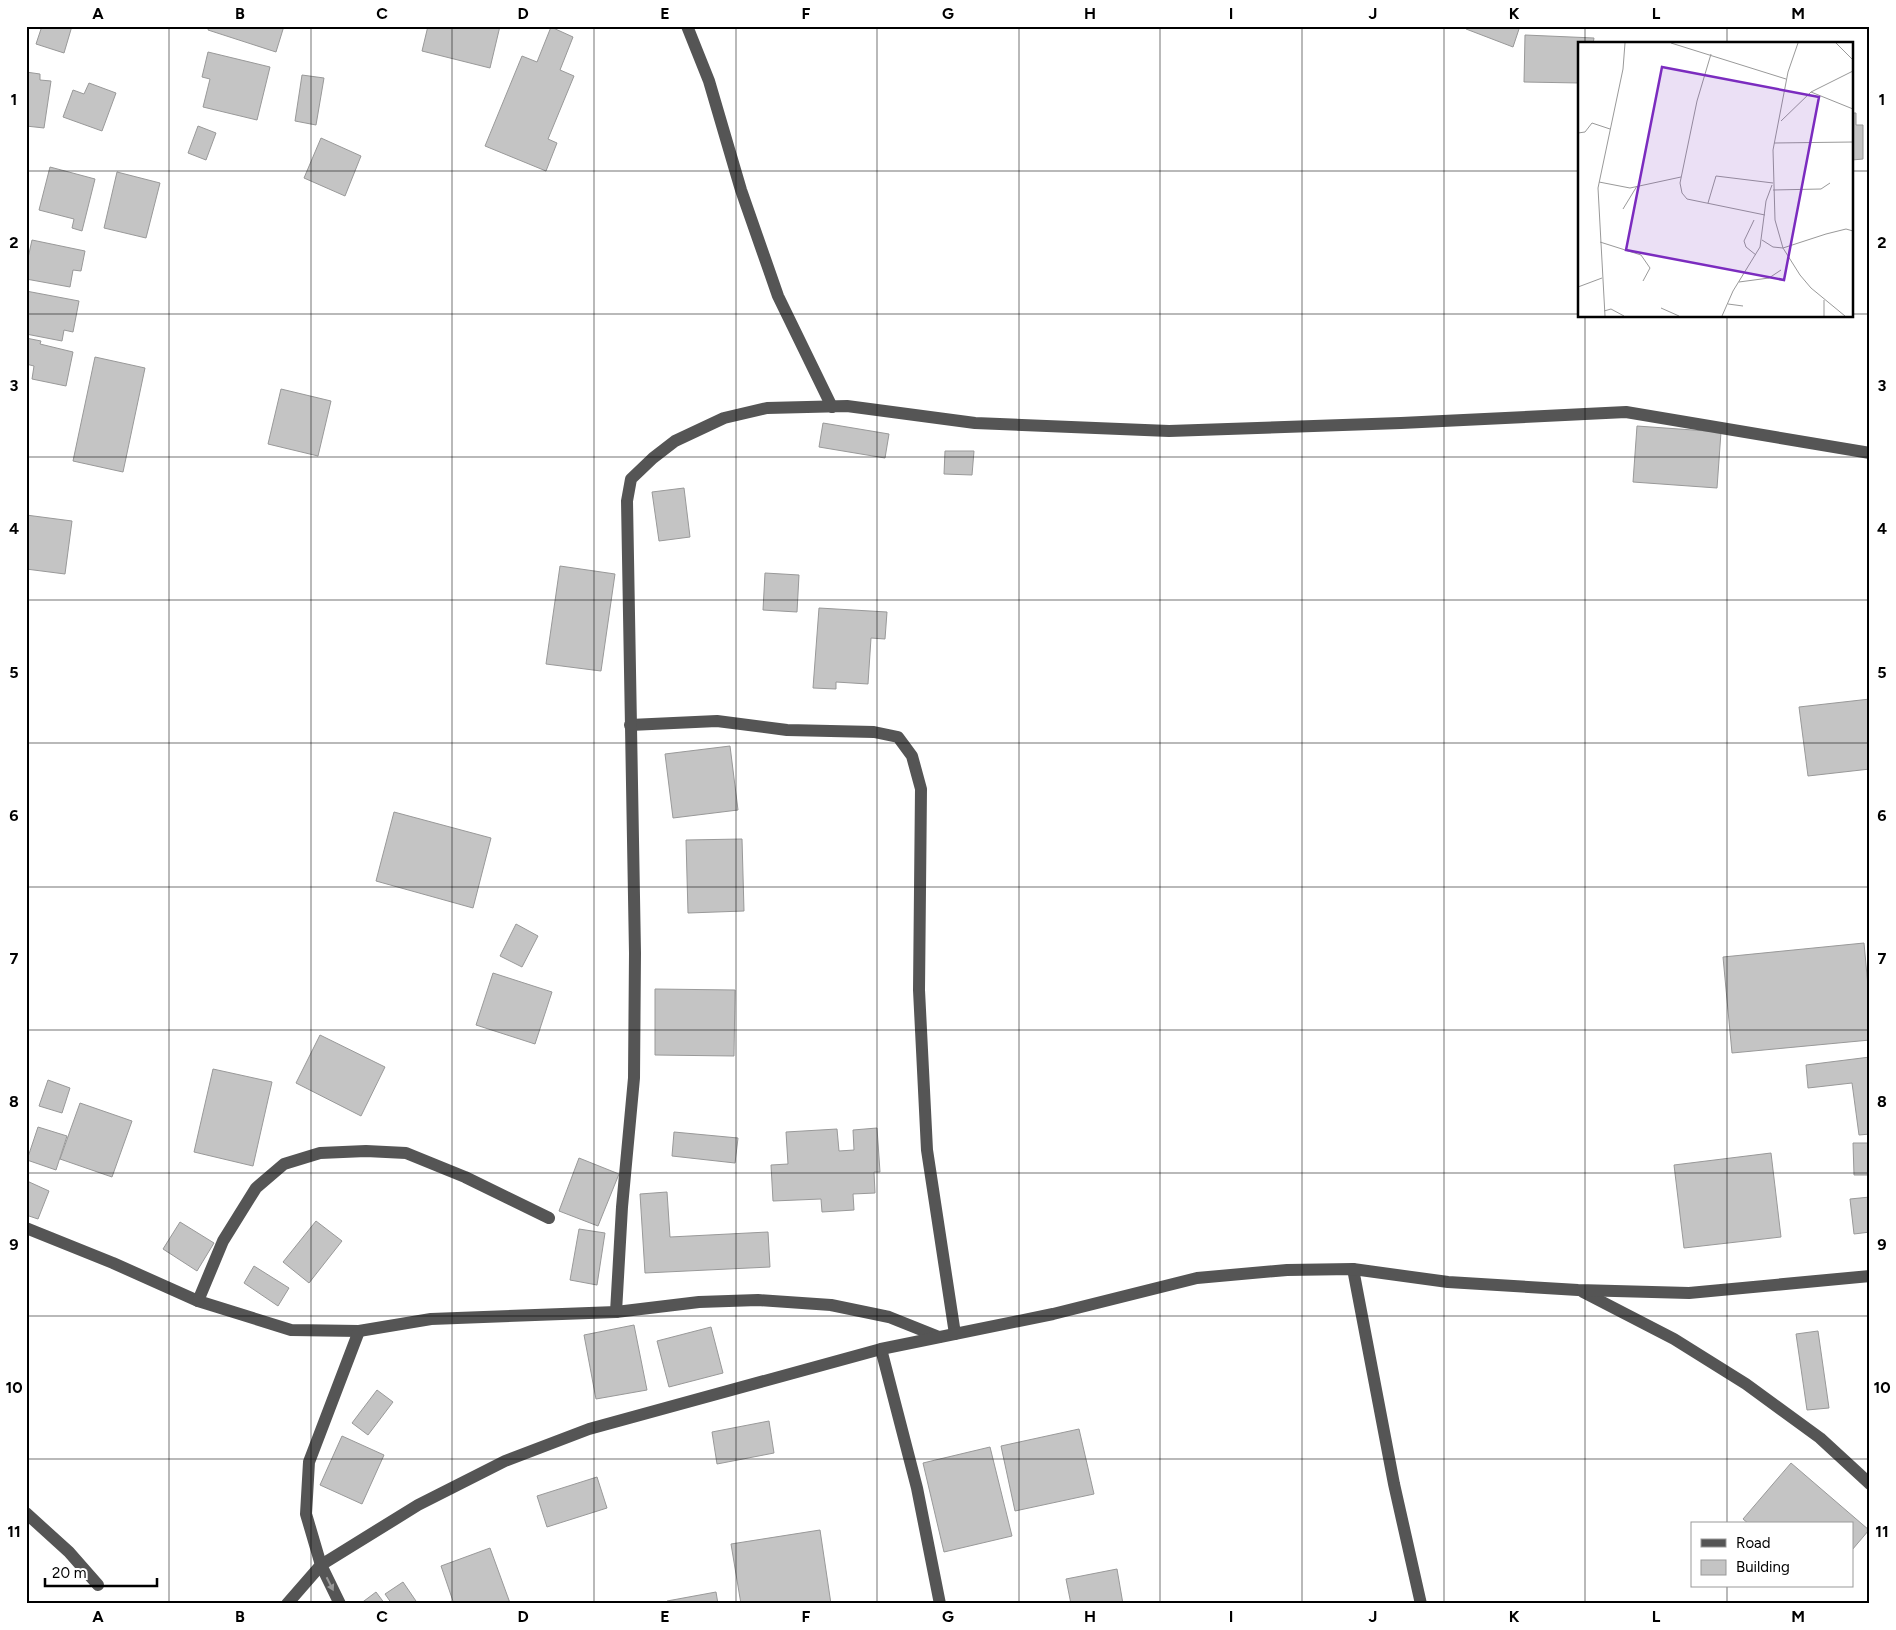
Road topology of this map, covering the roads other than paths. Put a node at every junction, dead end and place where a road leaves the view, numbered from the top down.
1 (687, 26) edge
2 (832, 407) junction
3 (1870, 453) edge
4 (630, 725) junction
5 (549, 1218) dead end
6 (26, 1228) edge
7 (1353, 1269) junction
8 (1870, 1276) edge
9 (1578, 1290) junction
10 (198, 1301) junction
11 (616, 1312) junction
12 (359, 1331) junction
13 (955, 1334) junction
14 (939, 1337) junction
15 (881, 1349) junction
16 (1870, 1484) edge
17 (26, 1512) edge
18 (321, 1565) junction
19 (98, 1585) dead end
20 (287, 1604) edge
21 (340, 1604) edge
22 (940, 1604) edge
23 (1421, 1604) edge

1 - 2 street
2 - 3 street
2 - 4 street
4 - 11 street
4 - 13 street
5 - 10 street
6 - 10 street
7 - 9 street
7 - 13 street
7 - 23 street
8 - 9 street
9 - 16 street
10 - 12 street
11 - 12 street
11 - 14 street
12 - 18 street
13 - 14 street
14 - 15 street
15 - 18 street
15 - 22 street
17 - 19 street
18 - 20 street
18 -> 21 street

